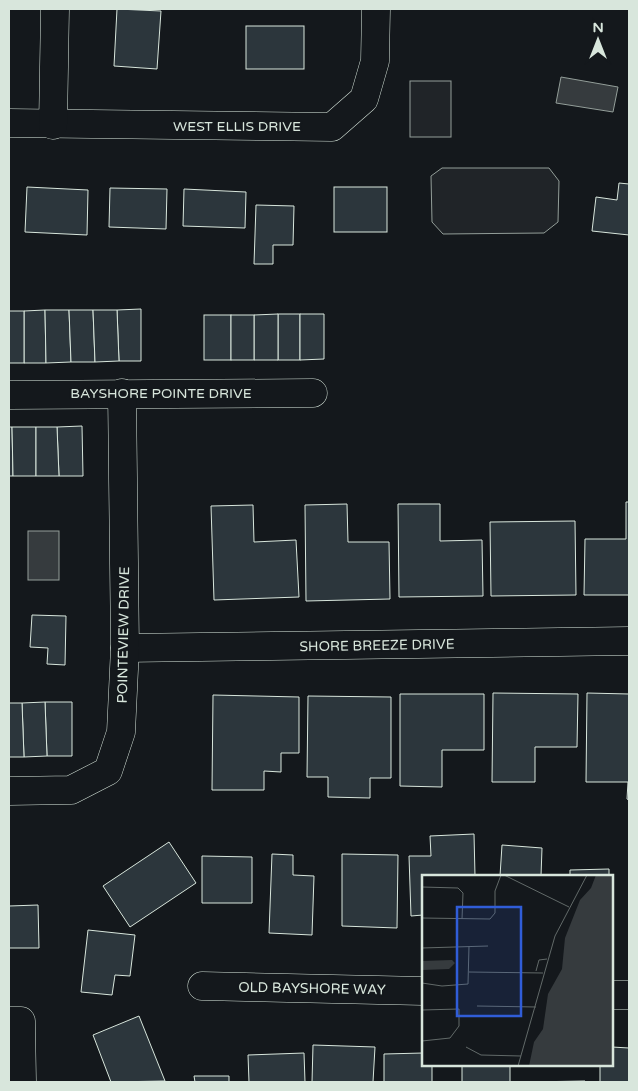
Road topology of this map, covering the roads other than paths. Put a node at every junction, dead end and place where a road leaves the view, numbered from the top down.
1 (55, 9) edge
2 (376, 9) edge
3 (9, 123) edge
4 (53, 124) junction
5 (313, 392) dead end
6 (122, 393) junction
7 (9, 395) edge
8 (629, 641) edge
9 (125, 648) junction
10 (9, 791) edge
11 (202, 986) dead end
12 (422, 991) edge
13 (613, 995) edge
14 (629, 995) edge
15 (15, 1021) edge
16 (22, 1082) edge

1 - 4 street
2 - 4 street, WEST ELLIS DRIVE
3 - 4 street, WEST ELLIS DRIVE
5 - 6 street, BAYSHORE POINTE DRIVE
6 - 7 street, BAYSHORE POINTE DRIVE
6 - 9 street, POINTEVIEW DRIVE
8 - 9 street, SHORE BREEZE DRIVE
9 - 10 street, POINTEVIEW DRIVE
11 - 12 street, OLD BAYSHORE WAY
13 - 14 street
15 - 16 street

